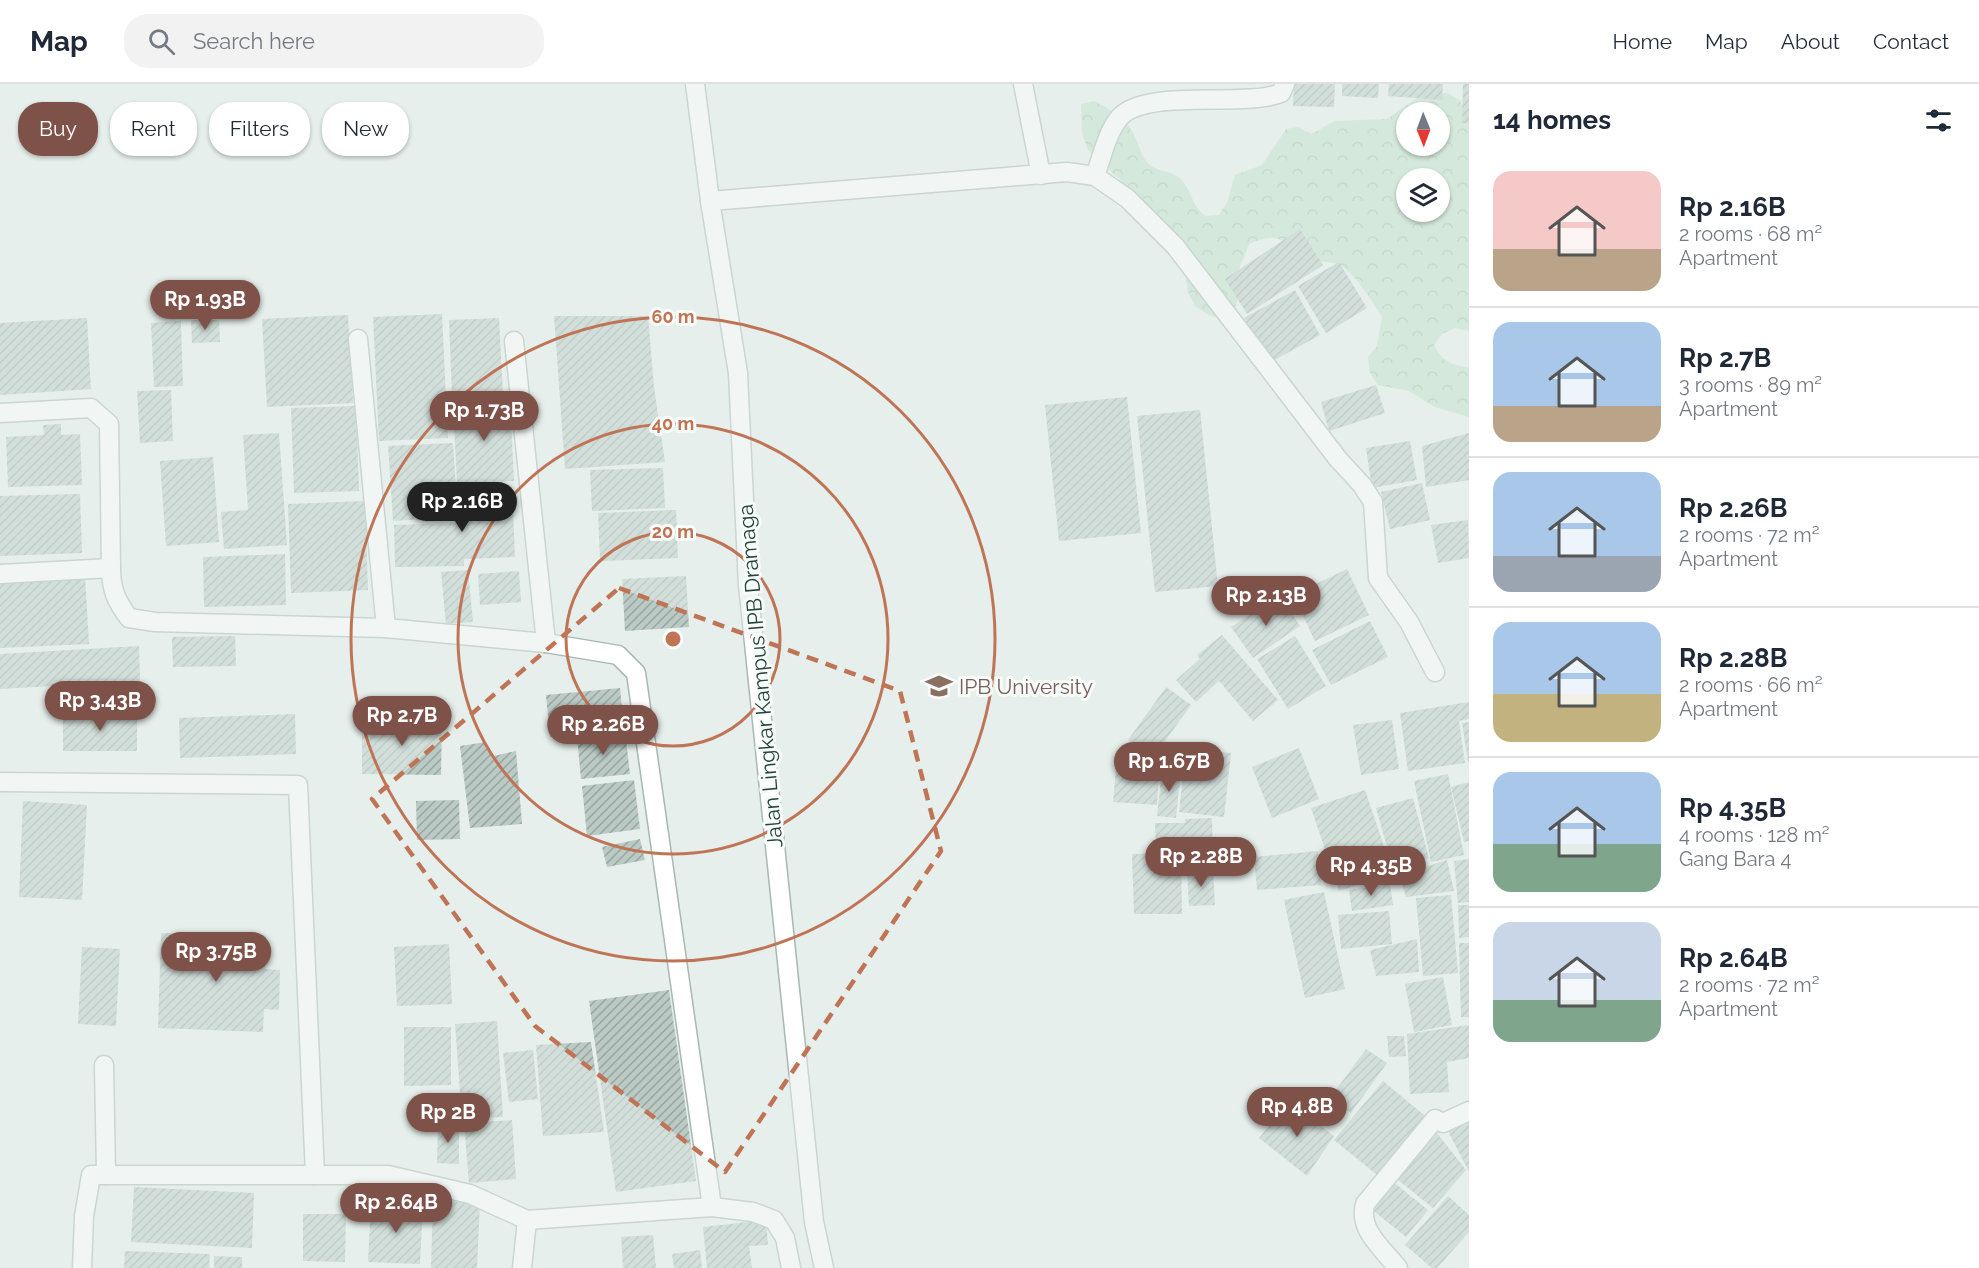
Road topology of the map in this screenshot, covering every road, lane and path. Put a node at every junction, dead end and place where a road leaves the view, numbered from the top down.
1 (695, 84) edge
2 (1023, 84) edge
3 (1285, 84) edge
4 (1041, 175) junction
5 (1095, 176) junction
6 (710, 201) junction
7 (358, 339) dead end
8 (514, 340) dead end
9 (0, 413) edge
10 (111, 568) junction
11 (0, 574) edge
12 (386, 628) junction
13 (546, 643) junction
14 (1435, 672) dead end
15 (0, 782) edge
16 (104, 1065) dead end
17 (1469, 1111) edge
18 (315, 1174) junction
19 (106, 1175) junction
20 (712, 1207) junction
21 (527, 1220) junction
22 (82, 1268) edge
23 (522, 1268) edge
24 (790, 1268) edge
25 (824, 1268) edge
26 (1398, 1268) edge

1 - 6 street, Jalan Lingkar Kampus IPB Dramaga
2 - 4 street
3 - 5 street
4 - 5 street
4 - 6 street
5 - 14 street
6 - 25 street, Jalan Lingkar Kampus IPB Dramaga
7 - 12 street
8 - 13 street
9 - 10 street
10 - 11 street
10 - 12 street
12 - 13 street
13 - 20 street
15 - 18 street
16 - 19 street
17 - 26 street
18 - 19 street
18 - 21 street
19 - 22 street
20 - 21 street
20 - 24 street
21 - 23 street

